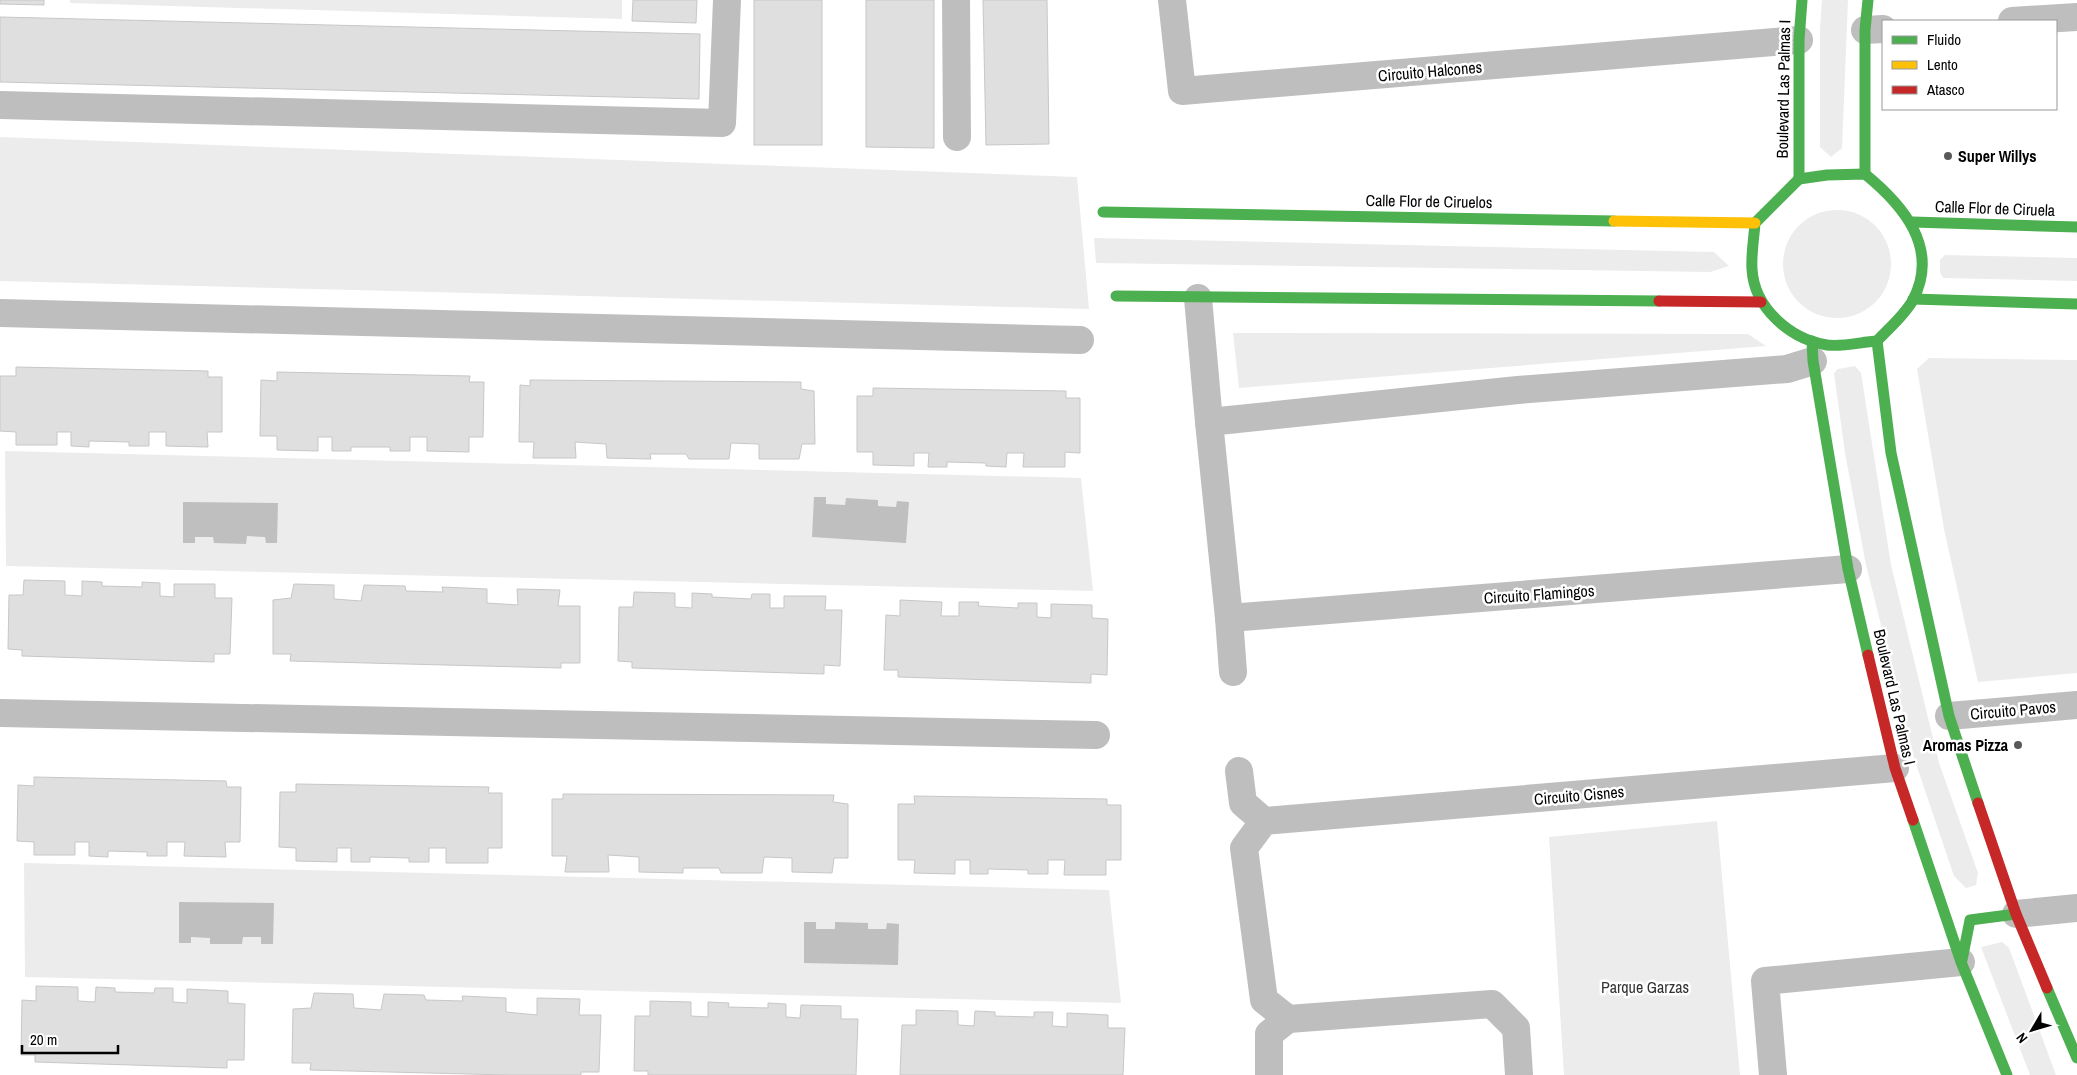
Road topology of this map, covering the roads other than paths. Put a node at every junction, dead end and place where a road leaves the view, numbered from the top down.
1 (727, 0) edge
2 (956, 0) edge
3 (1172, 0) edge
4 (1802, 0) edge
5 (1868, 0) edge
6 (2077, 17) edge
7 (2028, 20) edge
8 (1874, 30) edge
9 (1799, 40) junction
10 (0, 105) edge
11 (957, 137) dead end
12 (1865, 174) junction
13 (1799, 179) junction
14 (1103, 212) dead end
15 (1912, 222) junction
16 (1755, 223) junction
17 (2077, 227) edge
18 (1116, 296) dead end
19 (1198, 298) junction
20 (1913, 299) junction
21 (1761, 302) junction
22 (2077, 304) edge
23 (0, 313) edge
24 (1080, 340) dead end
25 (1876, 341) junction
26 (1813, 351) junction
27 (1209, 422) junction
28 (1848, 569) junction
29 (1229, 618) junction
30 (1233, 672) dead end
31 (2077, 705) edge
32 (0, 713) edge
33 (1949, 716) junction
34 (1096, 735) dead end
35 (1895, 768) junction
36 (1239, 771) dead end
37 (1264, 821) junction
38 (2077, 908) edge
39 (2016, 914) junction
40 (1962, 962) junction
41 (1288, 1019) junction
42 (2077, 1058) edge
43 (1269, 1075) edge
44 (1519, 1075) edge
45 (1773, 1075) edge
46 (2008, 1075) edge

1 - 10 street
2 - 11 street
3 - 9 street, Circuito Halcones
4 - 9 main road, Boulevard Las Palmas I
5 - 8 main road
6 - 7 street
8 - 12 main road
9 - 13 main road, Boulevard Las Palmas I
12 - 13 main road
12 - 15 main road
13 - 16 main road
14 - 16 main road, Calle Flor de Ciruelos
15 - 17 main road, Calle Flor de Ciruela
15 - 20 main road
16 - 21 main road
18 - 19 main road
19 - 21 main road
19 - 27 street
20 - 22 main road
20 - 25 main road
21 - 26 main road
23 - 24 street
25 - 26 main road
25 - 33 main road
26 - 27 street
26 - 28 main road, Boulevard Las Palmas I
27 - 29 street
28 - 29 street, Circuito Flamingos
28 - 35 main road, Boulevard Las Palmas I
29 - 30 street
31 - 33 street, Circuito Pavos
32 - 34 street
33 - 39 main road
35 - 37 street, Circuito Cisnes
35 - 40 main road, Boulevard Las Palmas I
36 - 37 street
37 - 41 street
38 - 39 street
39 - 40 main road
39 - 42 main road
40 - 45 street
40 - 46 main road, Boulevard Las Palmas I
41 - 43 street
41 - 44 street

